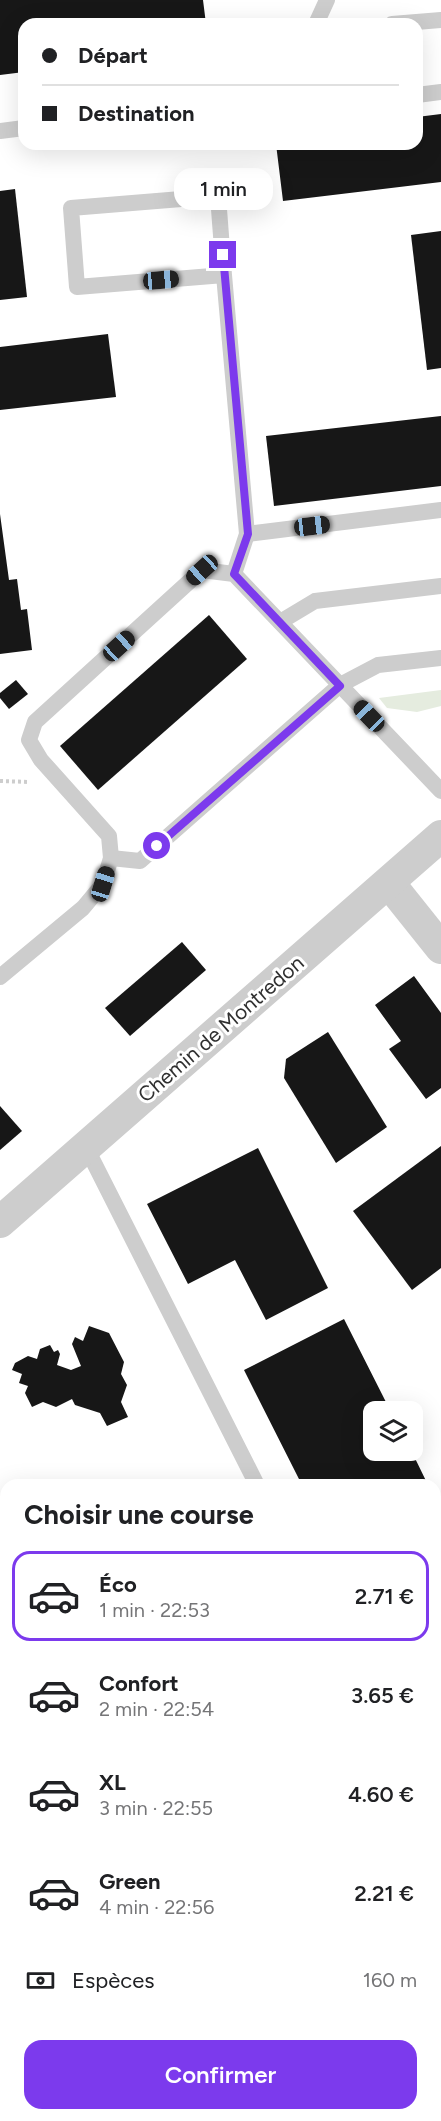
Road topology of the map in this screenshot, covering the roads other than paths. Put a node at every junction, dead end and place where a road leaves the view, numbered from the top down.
1 (327, 0) edge
2 (321, 18) edge
3 (441, 20) edge
4 (423, 21) edge
5 (441, 92) edge
6 (423, 94) edge
7 (18, 129) edge
8 (0, 131) edge
9 (224, 275) junction
10 (441, 510) edge
11 (248, 534) junction
12 (234, 574) junction
13 (441, 586) edge
14 (280, 622) junction
15 (441, 658) edge
16 (340, 686) junction
17 (441, 791) edge
18 (441, 836) edge
19 (111, 858) junction
20 (389, 882) junction
21 (441, 948) edge
22 (0, 977) edge
23 (86, 1147) junction
24 (0, 1222) edge
25 (254, 1479) edge

1 - 2 lane
3 - 4 lane
5 - 6 lane
7 - 8 lane
9 - 9 lane
9 - 11 lane
10 - 11 lane
11 - 12 lane
12 - 14 lane
12 - 19 lane
13 - 14 lane
14 - 16 lane
15 - 16 lane
16 - 17 lane
16 - 19 lane
18 - 20 street, Chemin de Montredon
19 - 22 lane
20 - 21 street
20 - 23 street, Chemin de Montredon
23 - 24 street, Chemin de Montredon
23 - 25 lane

